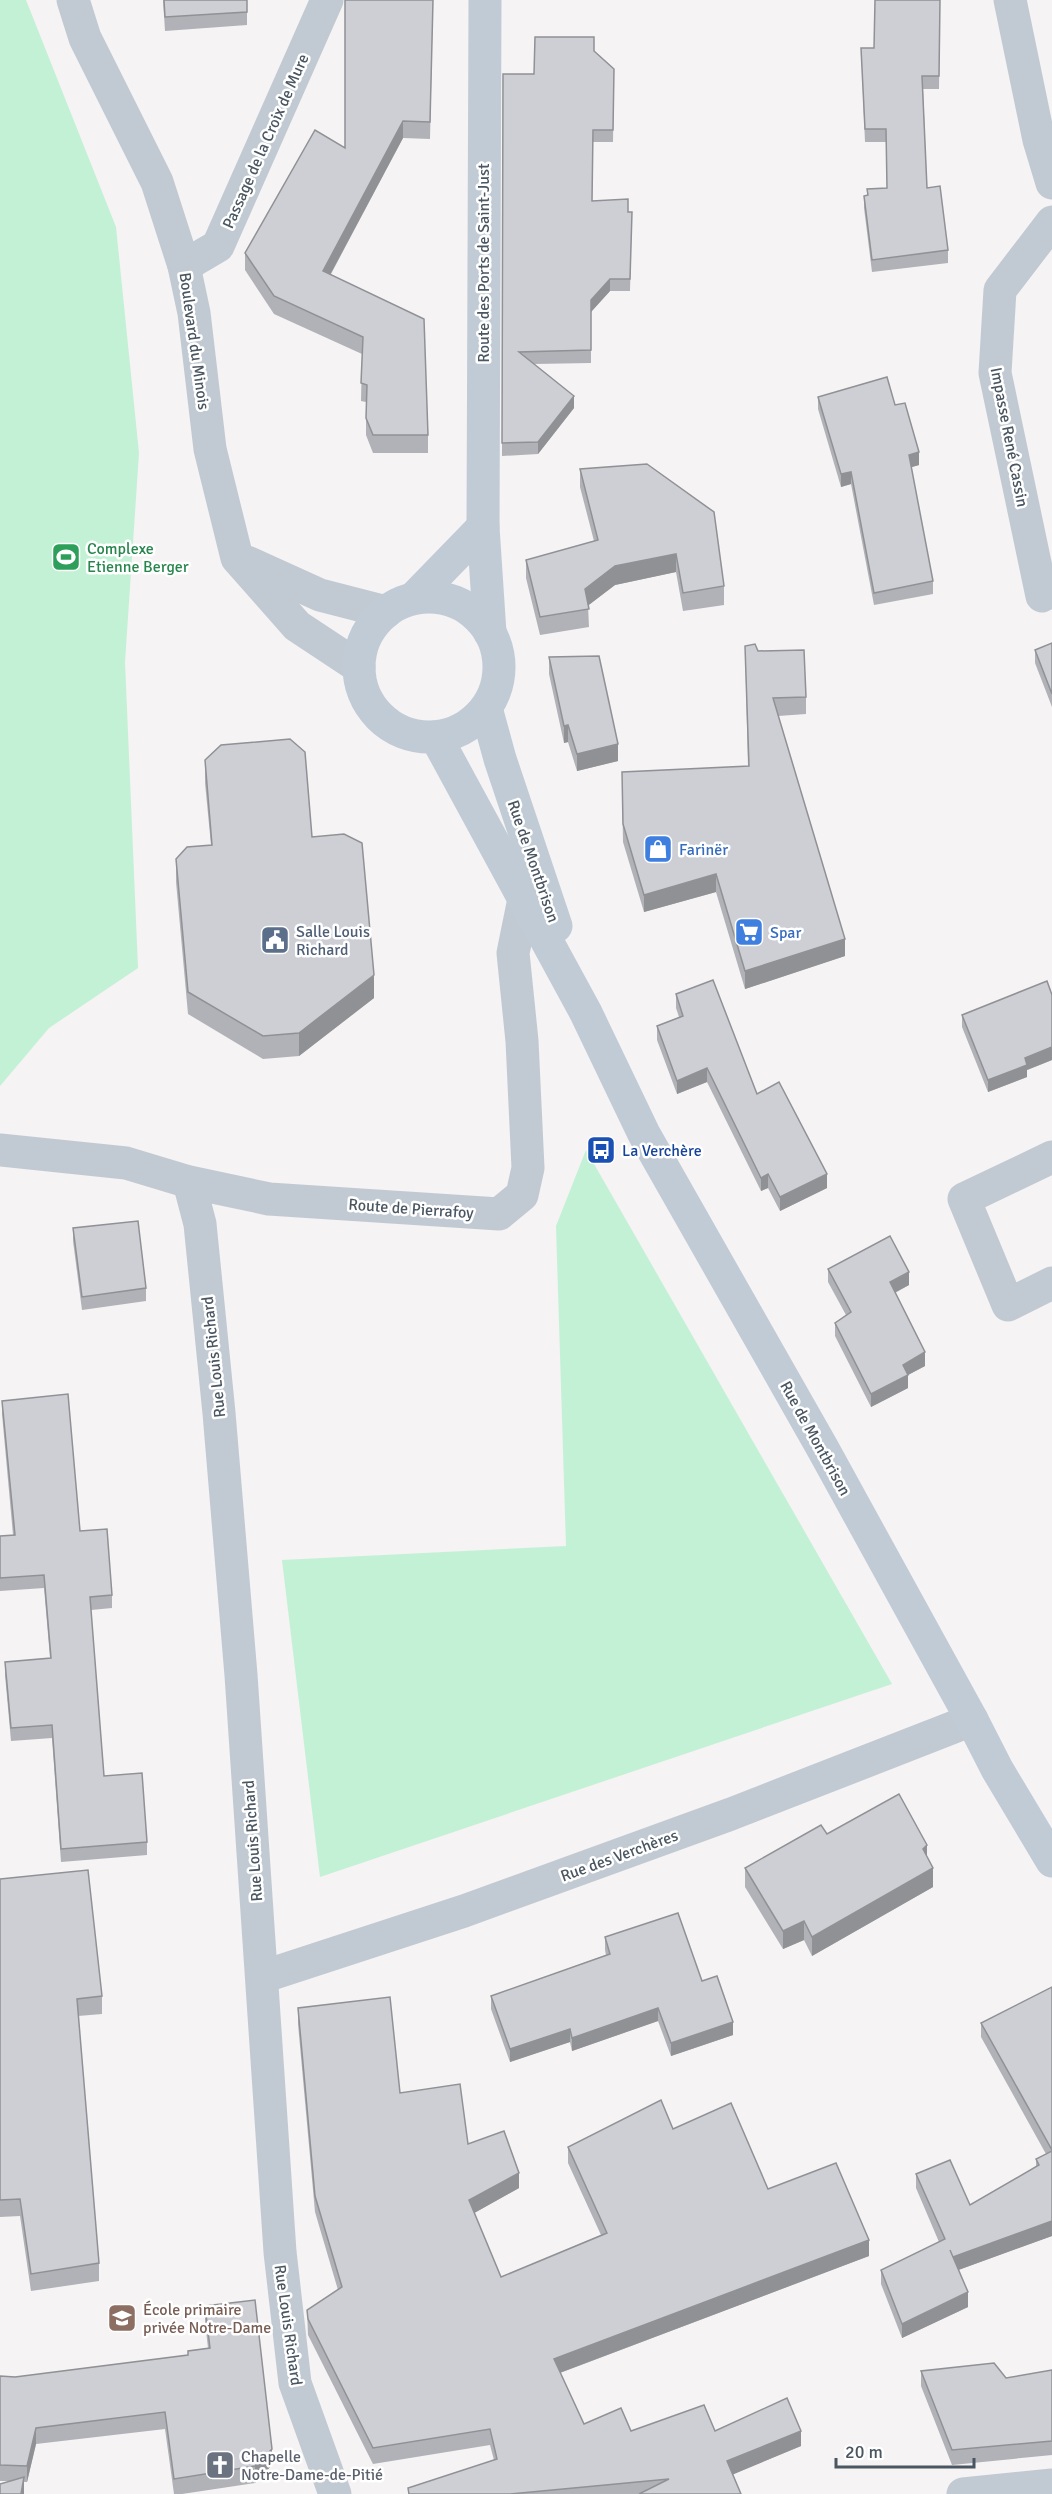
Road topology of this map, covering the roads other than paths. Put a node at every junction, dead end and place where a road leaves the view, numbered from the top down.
1 (73, 0) edge
2 (327, 0) edge
3 (485, 0) edge
4 (1010, 0) edge
5 (1052, 183) edge
6 (1052, 222) edge
7 (184, 266) junction
8 (483, 527) junction
9 (237, 558) junction
10 (1042, 596) dead end
11 (400, 605) junction
12 (490, 633) junction
13 (359, 667) junction
14 (486, 708) junction
15 (436, 737) junction
16 (524, 899) junction
17 (586, 1013) junction
18 (0, 1150) edge
19 (1052, 1157) edge
20 (189, 1182) junction
21 (1052, 1282) edge
22 (972, 1720) junction
23 (1052, 1861) edge
24 (262, 1977) junction
25 (1052, 2485) edge
26 (336, 2494) edge
27 (963, 2494) edge

1 - 7 street, Boulevard du Minois
2 - 7 street, Passage de la Croix de Mure
3 - 8 main road, Route des Ports de Saint-Just
4 - 5 street
6 - 10 street, Impasse René Cassin
7 - 9 street, Boulevard du Minois
8 - 11 main road
8 - 12 main road, Route des Ports de Saint-Just
9 - 11 street
9 - 13 street, Boulevard du Minois
11 - 12 main road
11 - 13 main road
12 - 14 main road
13 - 15 main road
14 - 15 main road
14 - 17 main road, Rue de Montbrison
15 - 16 main road, Rue de Montbrison
16 - 17 main road, Rue de Montbrison
16 - 20 street, Route de Pierrafoy
17 - 22 main road, Rue de Montbrison
18 - 20 street, Route de Pierrafoy
19 - 21 street
20 - 24 street, Rue Louis Richard
22 - 23 main road, Rue de Montbrison
22 - 24 street, Rue des Verchères
24 - 26 street, Rue Louis Richard
25 - 27 street

